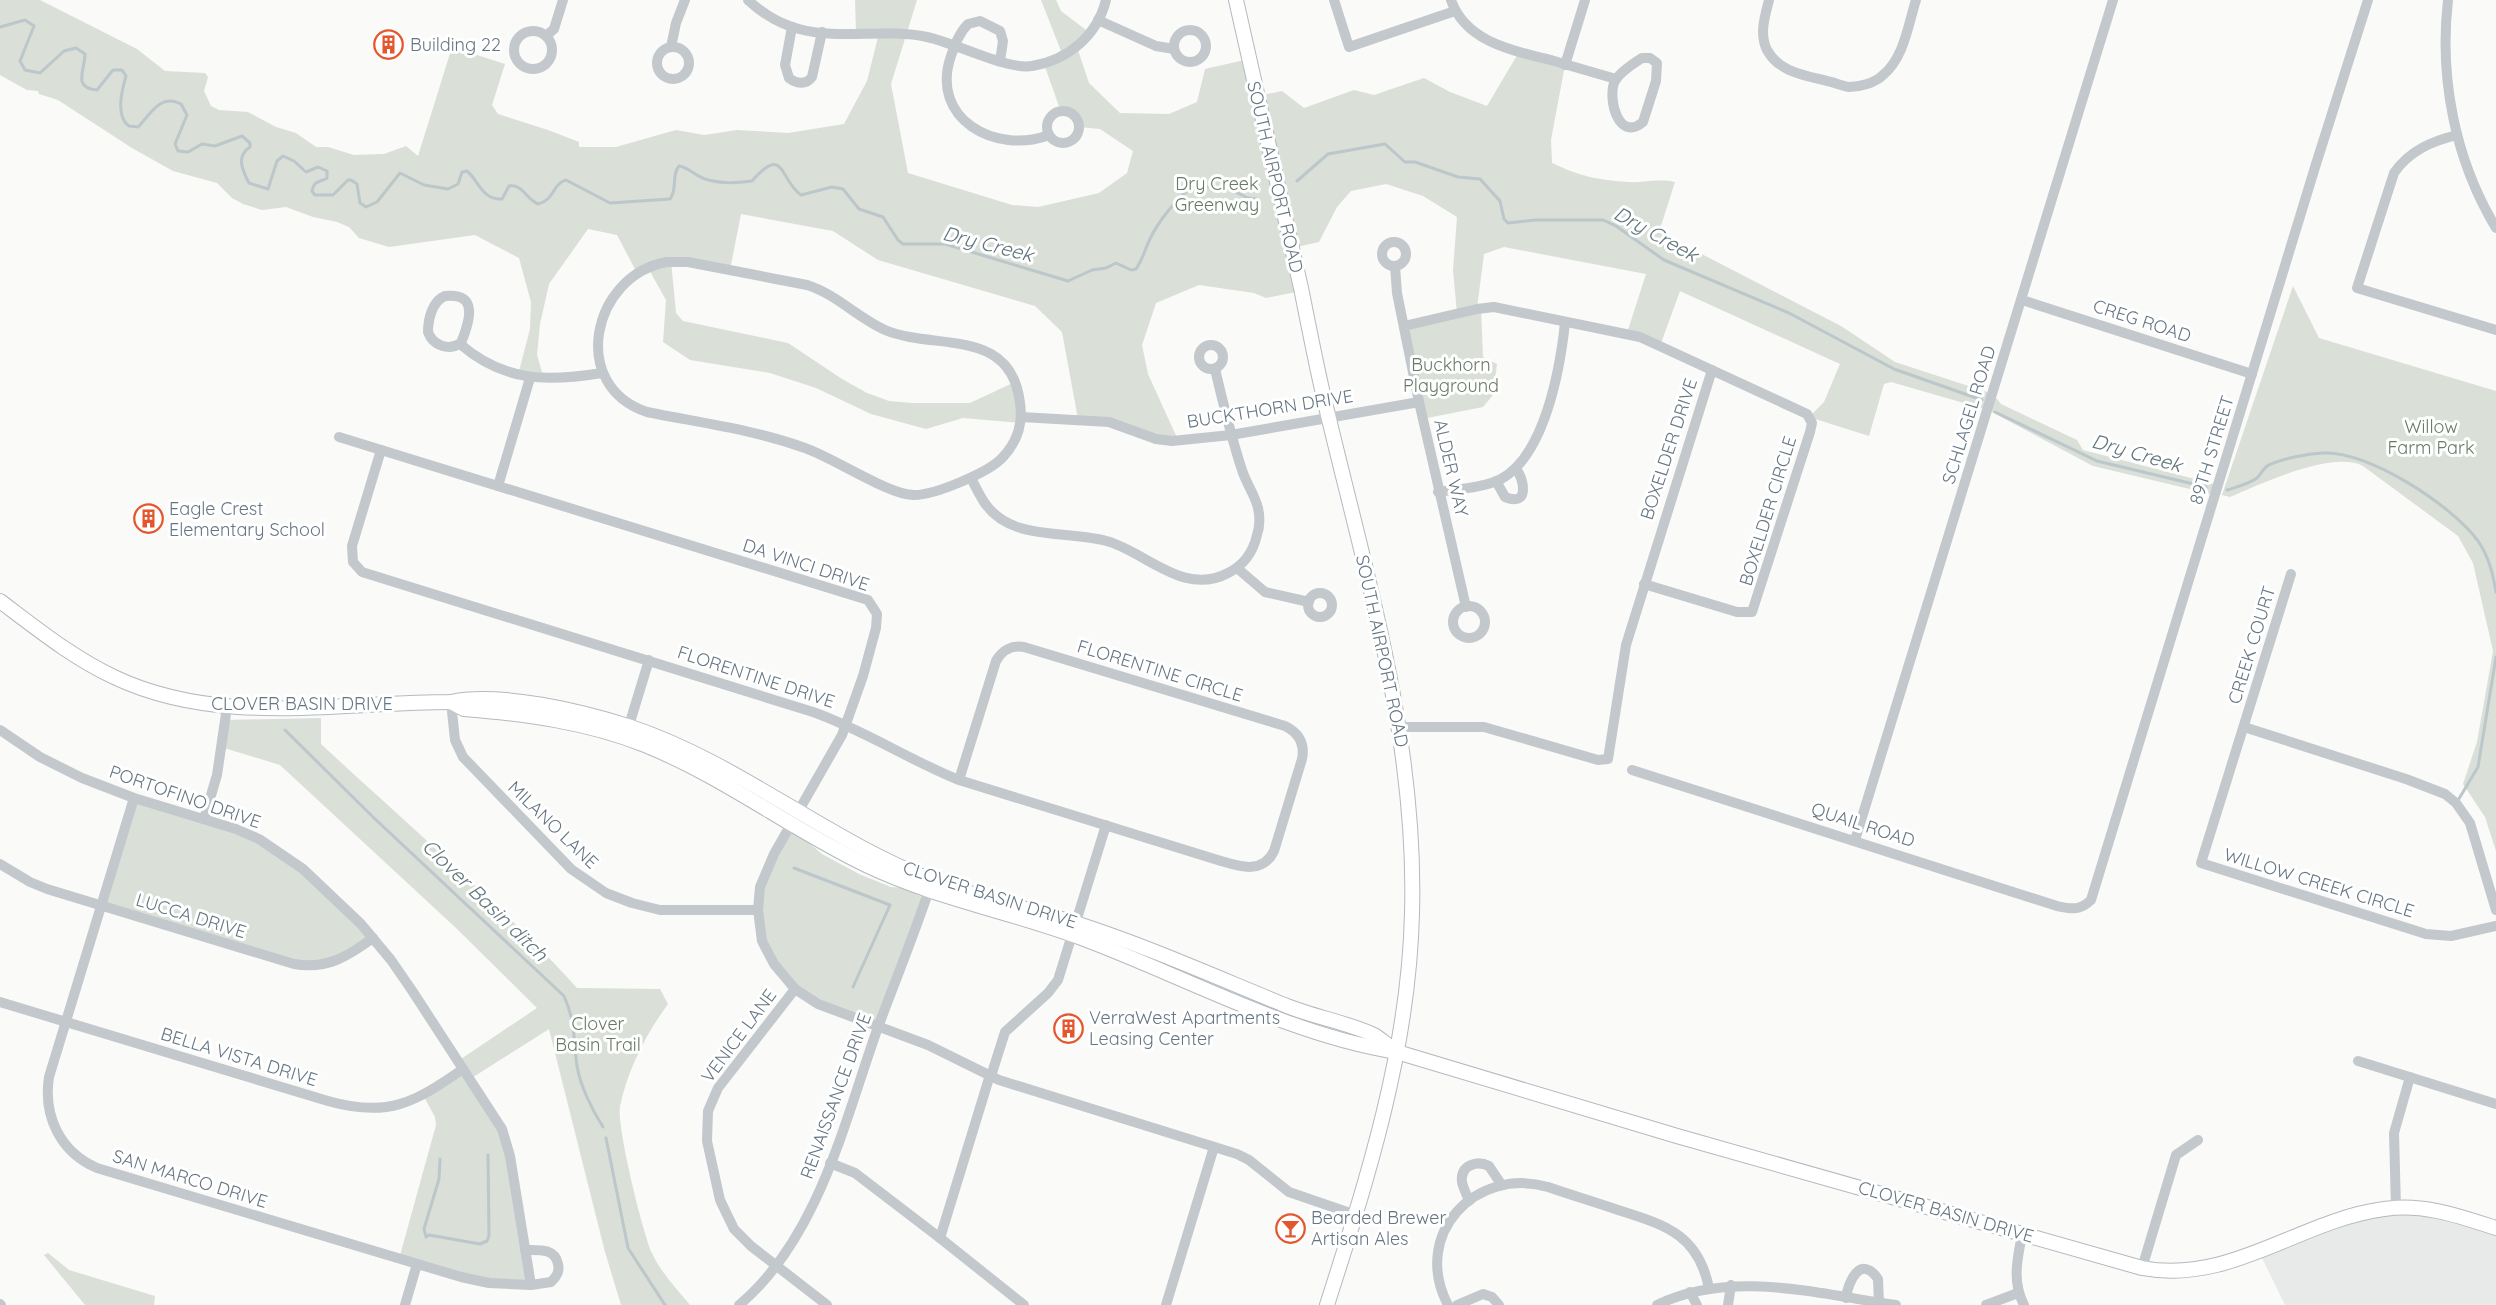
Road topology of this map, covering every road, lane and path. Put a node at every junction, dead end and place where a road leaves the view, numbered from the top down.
1 (563, 0) edge
2 (685, 0) edge
3 (748, 0) edge
4 (1106, 0) edge
5 (1236, 0) edge
6 (1334, 0) edge
7 (1585, 0) edge
8 (1769, 0) edge
9 (1916, 0) edge
10 (2113, 0) edge
11 (2368, 0) edge
12 (2448, 0) edge
13 (1453, 5) edge
14 (1098, 20) junction
15 (792, 27) junction
16 (822, 32) junction
17 (546, 36) dead end
18 (955, 45) junction
19 (671, 47) dead end
20 (1174, 49) dead end
21 (1000, 61) junction
22 (1565, 65) junction
23 (1616, 80) junction
24 (1049, 135) dead end
25 (2457, 135) junction
26 (2496, 228) edge
27 (1395, 266) dead end
28 (2022, 300) junction
29 (1565, 323) junction
30 (1404, 326) junction
31 (2496, 330) edge
32 (460, 344) junction
33 (1215, 369) dead end
34 (1712, 369) junction
35 (602, 373) junction
36 (2252, 374) junction
37 (530, 378) junction
38 (1419, 402) junction
39 (1021, 417) junction
40 (1328, 417) junction
41 (1231, 435) junction
42 (339, 437) dead end
43 (381, 450) junction
44 (1516, 468) junction
45 (971, 477) junction
46 (1496, 481) junction
47 (498, 486) junction
48 (1438, 492) junction
49 (1237, 568) junction
50 (2291, 574) dead end
51 (1644, 584) junction
52 (0, 601) edge
53 (1309, 602) dead end
54 (1466, 607) dead end
55 (649, 660) junction
56 (451, 702) junction
57 (226, 707) junction
58 (846, 725) junction
59 (1399, 727) junction
60 (2244, 727) junction
61 (0, 730) edge
62 (627, 733) junction
63 (1632, 770) dead end
64 (959, 780) junction
65 (134, 798) junction
66 (794, 817) junction
67 (204, 819) junction
68 (1106, 825) junction
69 (1855, 840) junction
70 (0, 864) edge
71 (1257, 866) joint
72 (931, 885) junction
73 (101, 906) junction
74 (2083, 907) joint
75 (758, 910) junction
76 (2496, 910) edge
77 (2496, 926) edge
78 (1075, 929) junction
79 (373, 938) junction
80 (795, 990) junction
81 (0, 1002) edge
82 (64, 1022) junction
83 (879, 1026) junction
84 (1397, 1052) junction
85 (2358, 1061) dead end
86 (463, 1069) junction
87 (990, 1076) junction
88 (2410, 1077) junction
89 (2496, 1104) edge
90 (2198, 1140) dead end
91 (1215, 1147) junction
92 (830, 1163) junction
93 (1500, 1184) junction
94 (1469, 1200) junction
95 (2396, 1208) junction
96 (1356, 1215) junction
97 (2496, 1228) edge
98 (2022, 1235) junction
99 (940, 1238) junction
100 (525, 1250) junction
101 (417, 1264) junction
102 (776, 1265) junction
103 (2142, 1269) junction
104 (531, 1285) junction
105 (1731, 1285) junction
106 (1709, 1288) junction
107 (1690, 1292) junction
108 (2018, 1293) junction
109 (1846, 1298) junction
110 (1863, 1303) edge
111 (1879, 1303) junction
112 (405, 1305) edge
113 (739, 1305) edge
114 (827, 1305) edge
115 (1024, 1305) edge
116 (1166, 1305) edge
117 (1327, 1305) edge
118 (1448, 1305) edge
119 (1457, 1305) edge
120 (1499, 1305) edge
121 (1657, 1305) edge
122 (1697, 1305) edge
123 (1728, 1305) edge
124 (1896, 1305) edge
125 (1986, 1305) edge
126 (2024, 1305) edge

1 - 17 street
2 - 19 street
3 - 15 street
4 - 14 street
5 - 40 street, SOUTH AIRPORT ROAD
6 - 13 street
7 - 22 street
8 - 9 street
10 - 28 street, SCHLAGEL ROAD
11 - 36 street, 89TH STREET
12 - 25 street
13 - 22 street
14 - 20 street
14 - 21 street
15 - 16 street
15 - 16 street
16 - 18 street
18 - 21 street
18 - 21 street
18 - 24 street
22 - 23 street
23 - 23 street
25 - 26 street
25 - 31 street
27 - 30 street, ALDER WAY
28 - 36 street, CREG ROAD
28 - 69 street, SCHLAGEL ROAD
29 - 30 street, BOXELDER DRIVE
29 - 34 street, BOXELDER DRIVE
29 - 44 street
30 - 38 street, ALDER WAY
32 - 32 street
32 - 37 street
33 - 41 street
34 - 51 street, BOXELDER DRIVE
34 - 51 street, BOXELDER CIRCLE
35 - 37 street
35 - 39 street
35 - 45 street
36 - 74 street, 89TH STREET
37 - 47 street
38 - 40 street, BUCKTHORN DRIVE
38 - 48 street, ALDER WAY
39 - 41 street, BUCKTHORN DRIVE
39 - 45 street
40 - 41 street, BUCKTHORN DRIVE
40 - 59 street, SOUTH AIRPORT ROAD
41 - 49 street
42 - 43 street, DA VINCI DRIVE
43 - 47 street, DA VINCI DRIVE
43 - 55 street, FLORENTINE DRIVE
44 - 46 street
44 - 46 street
45 - 49 street
46 - 48 street
47 - 58 street, DA VINCI DRIVE
48 - 54 street, ALDER WAY
49 - 53 street
50 - 60 street, CREEK COURT
51 - 59 street, BOXELDER DRIVE
52 - 57 street, CLOVER BASIN DRIVE
55 - 58 street, FLORENTINE DRIVE
55 - 62 street
56 - 57 street, CLOVER BASIN DRIVE
56 - 62 street, CLOVER BASIN DRIVE
56 - 75 street, MILANO LANE
57 - 67 street
58 - 64 street, FLORENTINE DRIVE
58 - 66 street, DA VINCI DRIVE
59 - 84 street, SOUTH AIRPORT ROAD
60 - 76 street
60 - 77 street, WILLOW CREEK CIRCLE
61 - 65 street, PORTOFINO DRIVE
62 - 66 street, CLOVER BASIN DRIVE
63 - 69 street, QUAIL ROAD
64 - 68 street, FLORENTINE DRIVE
64 - 71 street, FLORENTINE CIRCLE
65 - 67 street, PORTOFINO DRIVE
65 - 73 street, SAN MARCO DRIVE
66 - 72 street, CLOVER BASIN DRIVE
66 - 75 street, DA VINCI DRIVE
67 - 79 street, PORTOFINO DRIVE
68 - 71 street, FLORENTINE DRIVE
68 - 78 street
69 - 74 street, QUAIL ROAD
70 - 73 street, LUCCA DRIVE
72 - 78 street, CLOVER BASIN DRIVE
72 - 83 street, RENAISSANCE DRIVE
73 - 79 street, LUCCA DRIVE
73 - 82 street, SAN MARCO DRIVE
75 - 80 street, DA VINCI DRIVE
78 - 84 street, CLOVER BASIN DRIVE
78 - 87 street
79 - 86 street, PORTOFINO DRIVE
80 - 83 street, DA VINCI DRIVE
80 - 102 street, VENICE LANE
81 - 82 street, BELLA VISTA DRIVE
82 - 86 street, BELLA VISTA DRIVE
82 - 101 street, SAN MARCO DRIVE
83 - 87 street, DA VINCI DRIVE
83 - 92 street, RENAISSANCE DRIVE
84 - 96 street, SOUTH AIRPORT ROAD
84 - 98 street, CLOVER BASIN DRIVE
85 - 88 street
86 - 100 street, PORTOFINO DRIVE
87 - 91 street, DA VINCI DRIVE
87 - 99 street
88 - 89 street
88 - 95 street
90 - 103 street
91 - 96 street, DA VINCI DRIVE
91 - 116 street
92 - 99 street
92 - 102 street, RENAISSANCE DRIVE
93 - 94 street
93 - 94 street
93 - 106 street
94 - 118 street
95 - 97 street, CLOVER BASIN DRIVE
95 - 103 street, CLOVER BASIN DRIVE
96 - 117 street, SOUTH AIRPORT ROAD
98 - 103 street, CLOVER BASIN DRIVE
98 - 108 street
99 - 115 street
100 - 104 street
100 - 104 street
101 - 104 street, SAN MARCO DRIVE
101 - 112 street
102 - 113 street, RENAISSANCE DRIVE
102 - 114 street, VENICE LANE
105 - 106 street
105 - 109 street
105 - 123 street
106 - 107 street
107 - 121 street
107 - 122 street
108 - 125 street
108 - 126 street
109 - 110 street
109 - 111 street
110 - 111 street
111 - 124 street
119 - 120 street

